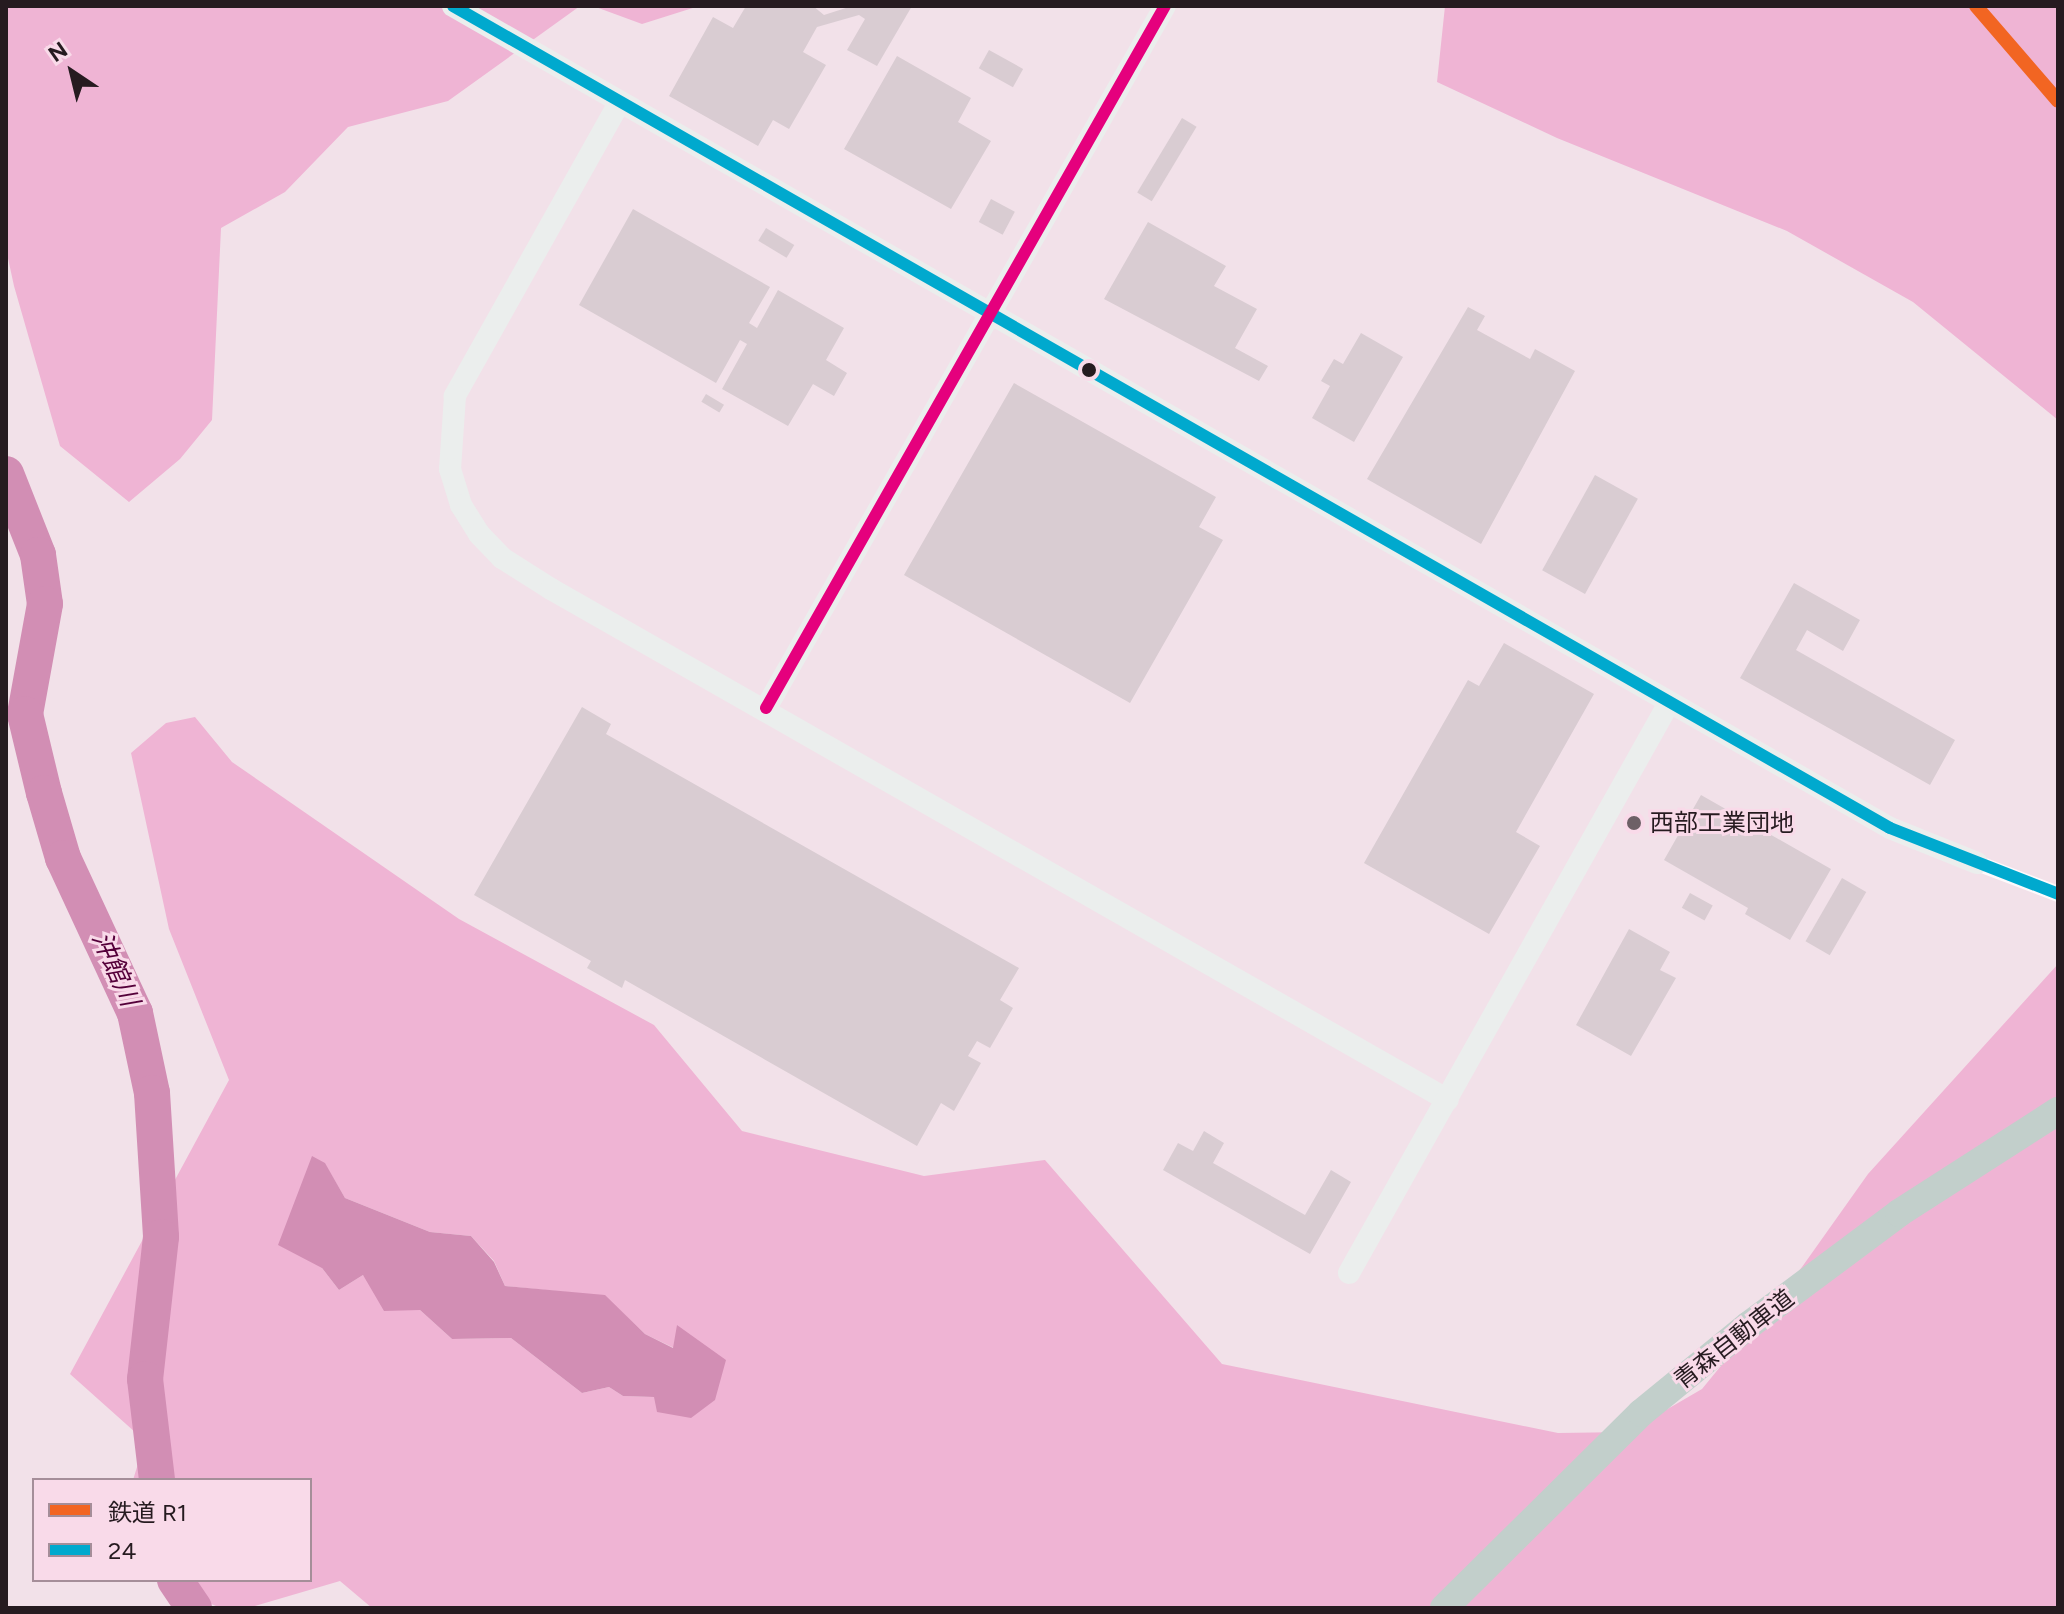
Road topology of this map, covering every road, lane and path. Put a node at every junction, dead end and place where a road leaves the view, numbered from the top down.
1 (453, 6) edge
2 (1165, 6) edge
3 (618, 105) junction
4 (988, 315) junction
5 (1669, 703) junction
6 (766, 708) junction
7 (1977, 863) joint
8 (2058, 894) edge
9 (1448, 1100) junction
10 (2058, 1111) edge
11 (1349, 1273) dead end
12 (1444, 1608) edge

1 - 3 street
2 - 4 street
3 - 4 street
3 - 6 street
4 - 5 street
4 - 6 street
5 - 7 street
5 - 9 street
6 - 9 street
7 - 8 street
9 - 11 street
10 - 12 highway, 青森自動車道

